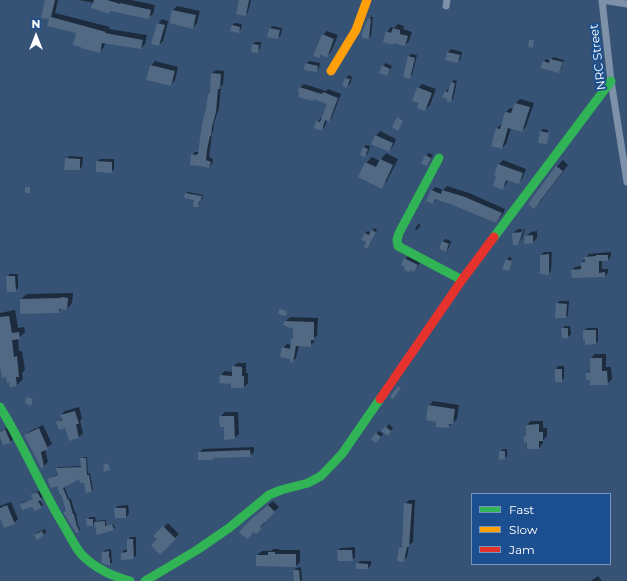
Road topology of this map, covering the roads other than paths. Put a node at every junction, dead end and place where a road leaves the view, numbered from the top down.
1 (367, 0) edge
2 (602, 0) edge
3 (627, 4) edge
4 (332, 71) dead end
5 (611, 80) junction
6 (438, 158) dead end
7 (627, 182) edge
8 (462, 280) junction
9 (0, 407) edge
10 (130, 581) edge
11 (145, 581) edge

1 - 4 street
2 - 3 street
2 - 5 street, NRC Street
5 - 7 street, NRC Street
5 - 8 street
6 - 8 street
8 - 11 street
9 - 10 street

